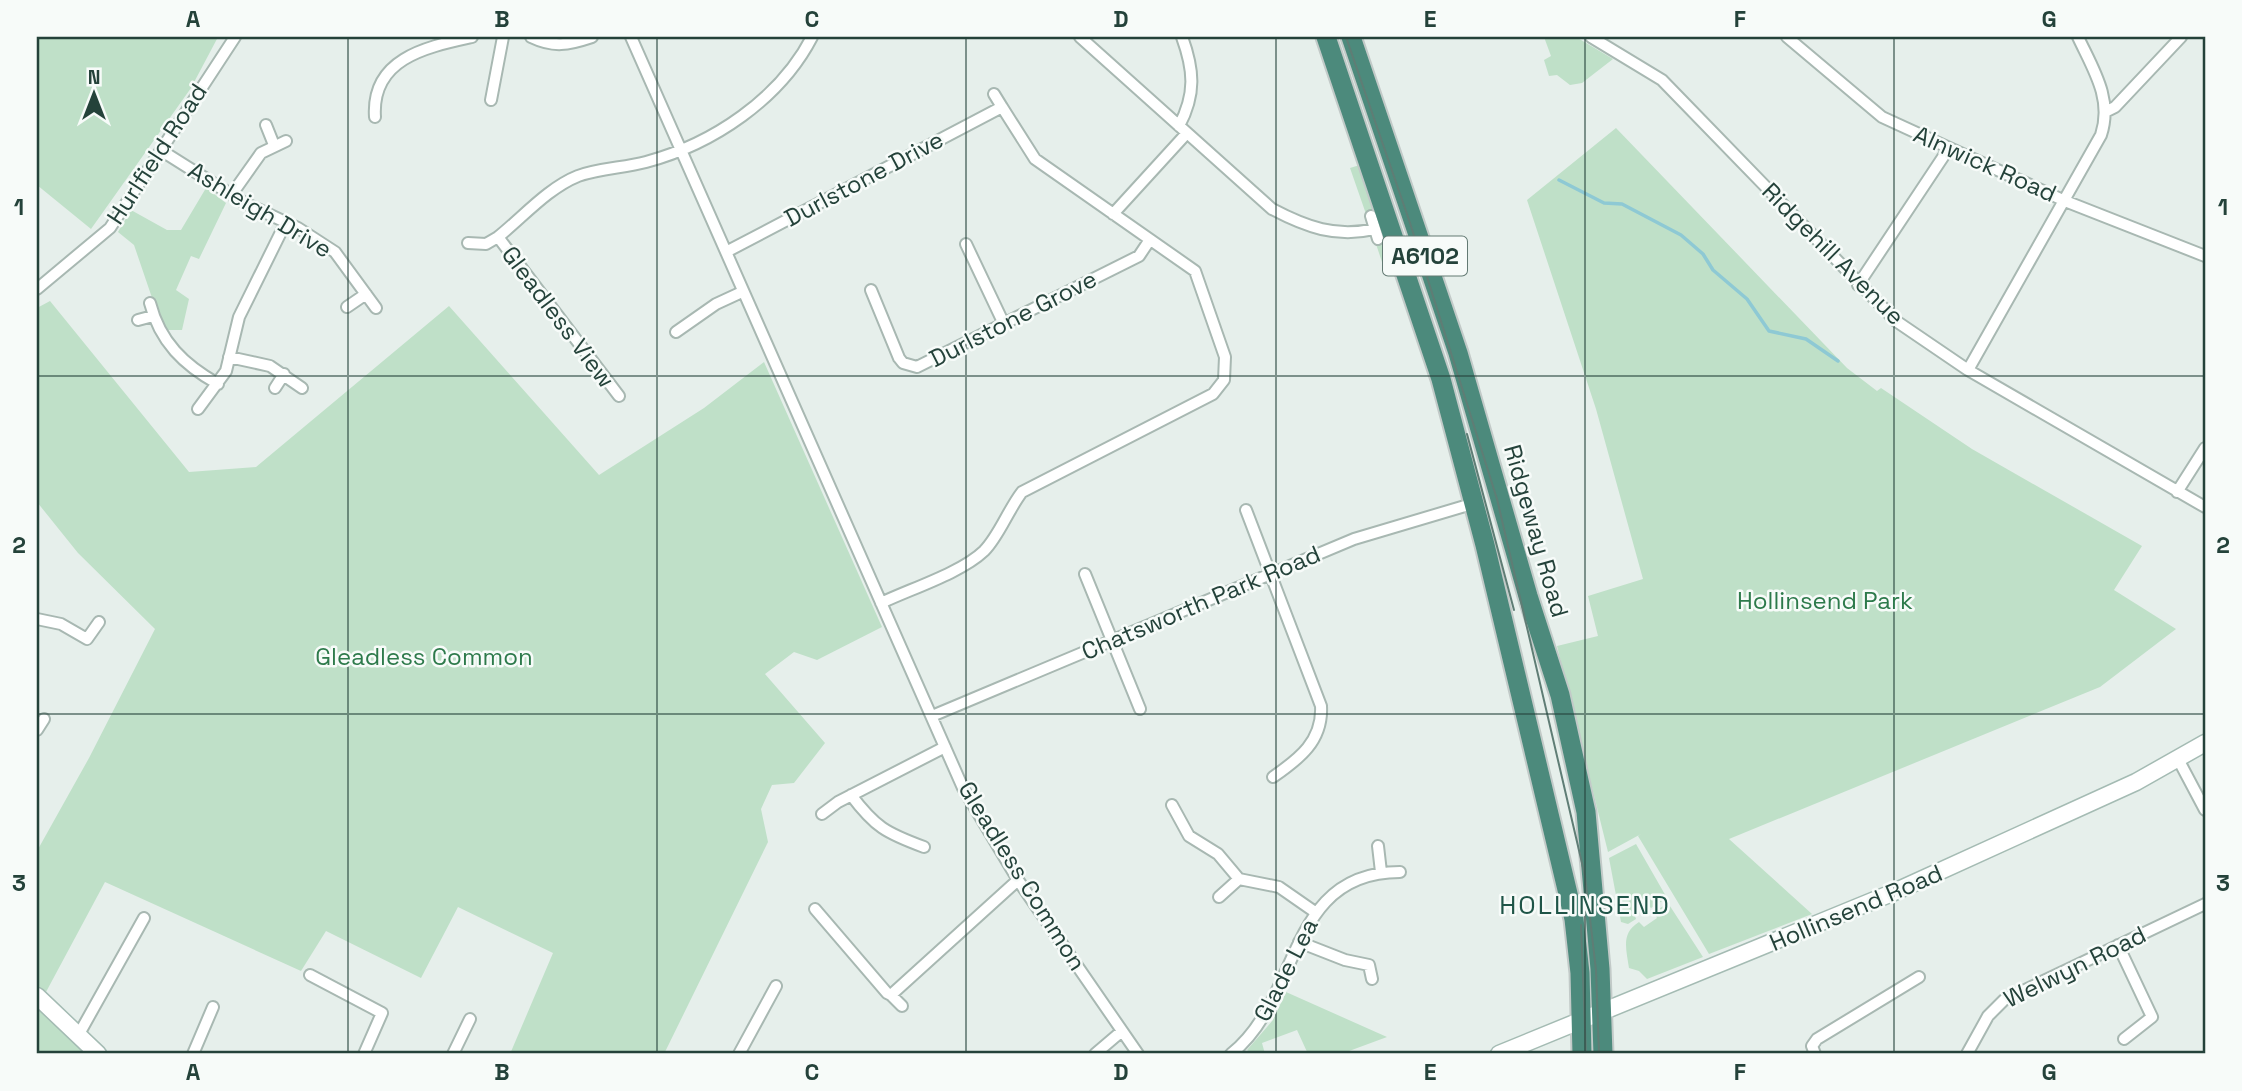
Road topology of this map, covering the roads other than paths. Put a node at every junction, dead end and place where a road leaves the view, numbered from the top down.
1 (235, 37) edge
2 (472, 37) edge
3 (503, 37) edge
4 (531, 37) edge
5 (592, 37) edge
6 (631, 37) edge
7 (812, 37) edge
8 (1080, 37) edge
9 (1182, 37) edge
10 (1326, 37) edge
11 (1351, 37) edge
12 (1591, 37) edge
13 (1787, 37) edge
14 (2078, 37) edge
15 (2181, 37) edge
16 (994, 94) dead end
17 (491, 100) dead end
18 (1002, 107) junction
19 (2107, 111) junction
20 (375, 117) dead end
21 (266, 125) dead end
22 (1183, 129) junction
23 (286, 141) dead end
24 (274, 145) junction
25 (1949, 148) junction
26 (683, 149) junction
27 (162, 151) junction
28 (232, 194) junction
29 (2065, 201) junction
30 (1113, 214) junction
31 (1371, 216) dead end
32 (286, 222) junction
33 (498, 237) junction
34 (1149, 241) junction
35 (468, 243) dead end
36 (966, 244) dead end
37 (726, 252) junction
38 (2205, 256) edge
39 (1858, 285) junction
40 (37, 289) edge
41 (872, 290) dead end
42 (743, 292) junction
43 (366, 294) junction
44 (150, 303) dead end
45 (346, 307) dead end
46 (376, 309) dead end
47 (153, 316) junction
48 (138, 320) dead end
49 (1003, 322) junction
50 (676, 332) dead end
51 (229, 357) junction
52 (1968, 370) junction
53 (284, 374) junction
54 (219, 384) junction
55 (275, 388) dead end
56 (302, 388) dead end
57 (619, 396) dead end
58 (198, 409) dead end
59 (2205, 448) edge
60 (2177, 492) junction
61 (1475, 503) junction
62 (2205, 507) edge
63 (1246, 510) dead end
64 (1085, 574) dead end
65 (1270, 574) junction
66 (881, 603) junction
67 (37, 619) edge
68 (99, 622) dead end
69 (1111, 641) junction
70 (1140, 709) dead end
71 (932, 716) junction
72 (44, 719) dead end
73 (37, 730) edge
74 (2205, 743) edge
75 (945, 747) junction
76 (2178, 759) junction
77 (1273, 777) dead end
78 (851, 795) junction
79 (1172, 805) dead end
80 (2205, 810) edge
81 (822, 814) dead end
82 (1378, 846) dead end
83 (924, 847) dead end
84 (1381, 872) junction
85 (1400, 872) dead end
86 (1018, 880) junction
87 (1239, 880) junction
88 (1219, 897) dead end
89 (2205, 904) edge
90 (814, 909) dead end
91 (1315, 912) junction
92 (144, 918) dead end
93 (1299, 942) junction
94 (2118, 945) junction
95 (310, 975) dead end
96 (1919, 977) dead end
97 (1372, 979) dead end
98 (776, 985) dead end
99 (891, 995) junction
100 (37, 996) edge
101 (902, 1006) dead end
102 (214, 1007) dead end
103 (1603, 1013) junction
104 (470, 1020) dead end
105 (1582, 1021) junction
106 (1122, 1031) junction
107 (79, 1034) junction
108 (2124, 1039) dead end
109 (98, 1054) edge
110 (193, 1054) edge
111 (363, 1054) edge
112 (453, 1054) edge
113 (739, 1054) edge
114 (1095, 1054) edge
115 (1138, 1054) edge
116 (1231, 1054) edge
117 (1499, 1054) edge
118 (1582, 1054) edge
119 (1603, 1054) edge
120 (1815, 1054) edge
121 (1967, 1054) edge

1 - 27 street, Hurlfield Road
2 - 20 street
3 - 17 street
4 - 5 street
6 - 26 street, Gleadless Common
7 - 26 street, Gleadless View
8 - 22 street
9 - 22 street
10 - 61 highway, Ridgeway Road / A6102
11 - 103 highway, Ridgeway Road / A6102
12 - 39 street, Ridgehill Avenue
13 - 25 street, Alnwick Road
14 - 19 street
15 - 19 street
16 - 18 street
18 - 30 street
18 - 37 street, Durlstone Drive
19 - 29 street
21 - 24 street
22 - 30 street
22 - 31 street
23 - 24 street
24 - 28 street
25 - 29 street, Alnwick Road
25 - 39 street
26 - 33 street, Gleadless View
26 - 37 street, Gleadless Common
27 - 28 street, Ashleigh Drive
27 - 40 street, Hurlfield Road
28 - 32 street, Ashleigh Drive
29 - 38 street, Alnwick Road
29 - 52 street
30 - 34 street
32 - 43 street, Ashleigh Drive
32 - 51 street
33 - 35 street
33 - 57 street, Gleadless View
34 - 49 street, Durlstone Grove
34 - 66 street
36 - 49 street
37 - 42 street, Gleadless Common
39 - 52 street, Ridgehill Avenue
41 - 49 street, Durlstone Grove
42 - 50 street
42 - 66 street, Gleadless Common
43 - 45 street
43 - 46 street, Ashleigh Drive
44 - 47 street
47 - 48 street
47 - 54 street
51 - 53 street
51 - 54 street
52 - 60 street, Ridgehill Avenue
53 - 55 street
53 - 56 street
54 - 58 street
59 - 60 street
60 - 62 street, Ridgehill Avenue
61 - 65 street, Chatsworth Park Road
61 - 105 highway, Ridgeway Road / A6102
63 - 65 street
64 - 69 street
65 - 69 street, Chatsworth Park Road
65 - 77 street
66 - 71 street, Gleadless Common
67 - 68 street
69 - 70 street
69 - 71 street, Chatsworth Park Road
71 - 75 street, Gleadless Common
72 - 73 street
74 - 76 main road, Hollinsend Road
75 - 78 street
75 - 86 street, Gleadless Common
76 - 80 street
76 - 103 main road, Hollinsend Road
78 - 81 street
78 - 83 street
79 - 87 street
82 - 84 street
84 - 85 street, Glade Lea
84 - 91 street, Glade Lea
86 - 99 street
86 - 106 street, Gleadless Common
87 - 88 street
87 - 91 street
89 - 94 street, Welwyn Road
90 - 99 street
91 - 93 street, Glade Lea
92 - 107 street
93 - 97 street
93 - 116 street, Glade Lea
94 - 108 street
94 - 121 street, Welwyn Road
95 - 111 street
96 - 120 street
98 - 113 street
99 - 101 street
100 - 107 main road
102 - 110 street
103 - 105 main road, Hollinsend Road
103 - 119 highway, Ridgeway Road / A6102
104 - 112 street
105 - 117 main road, Hollinsend Road
105 - 118 highway, Ridgeway Road / A6102
106 - 114 street
106 - 115 street, Gleadless Common
107 - 109 main road

